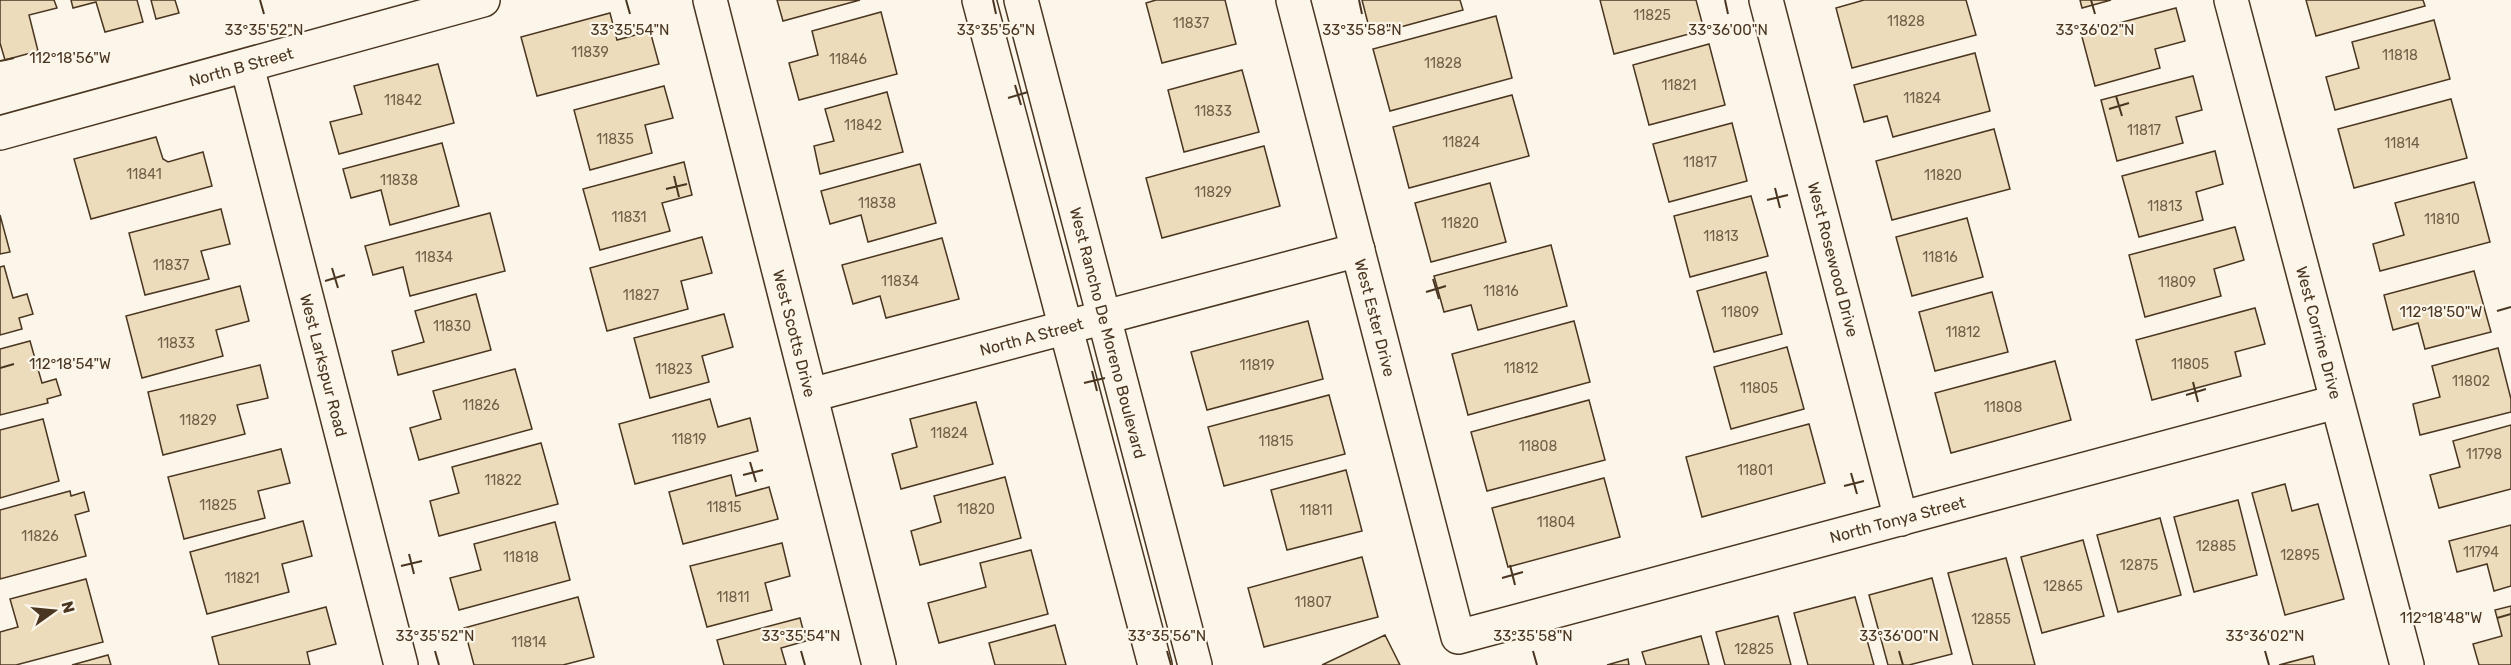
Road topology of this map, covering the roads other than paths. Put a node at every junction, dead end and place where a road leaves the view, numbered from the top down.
1 (483, 0) edge
2 (710, 0) edge
3 (979, 0) edge
4 (1021, 0) edge
5 (1293, 0) edge
6 (1766, 0) edge
7 (2231, 0) edge
8 (247, 66) junction
9 (0, 133) edge
10 (1358, 250) junction
11 (1105, 317) junction
12 (1066, 327) junction
13 (811, 395) junction
14 (2336, 402) junction
15 (1900, 519) junction
16 (1458, 637) joint
17 (401, 665) edge
18 (879, 665) edge
19 (1155, 665) edge
20 (1195, 665) edge
21 (2408, 665) edge

1 - 8 street, North B Street
2 - 13 street, West Scotts Drive
3 - 12 street
4 - 11 street, West Rancho De Moreno Boulevard
5 - 10 street, West Ester Drive
6 - 15 street, West Rosewood Drive
7 - 14 street, West Corrine Drive
8 - 9 street, North B Street
8 - 17 street, West Larkspur Road
10 - 11 street, North A Street
10 - 16 street, West Ester Drive
11 - 12 street, North A Street
11 - 20 street, West Rancho De Moreno Boulevard
12 - 13 street, North A Street
12 - 19 street
13 - 18 street, West Scotts Drive
14 - 15 street, North Tonya Street
14 - 21 street, West Corrine Drive
15 - 16 street, North Tonya Street

